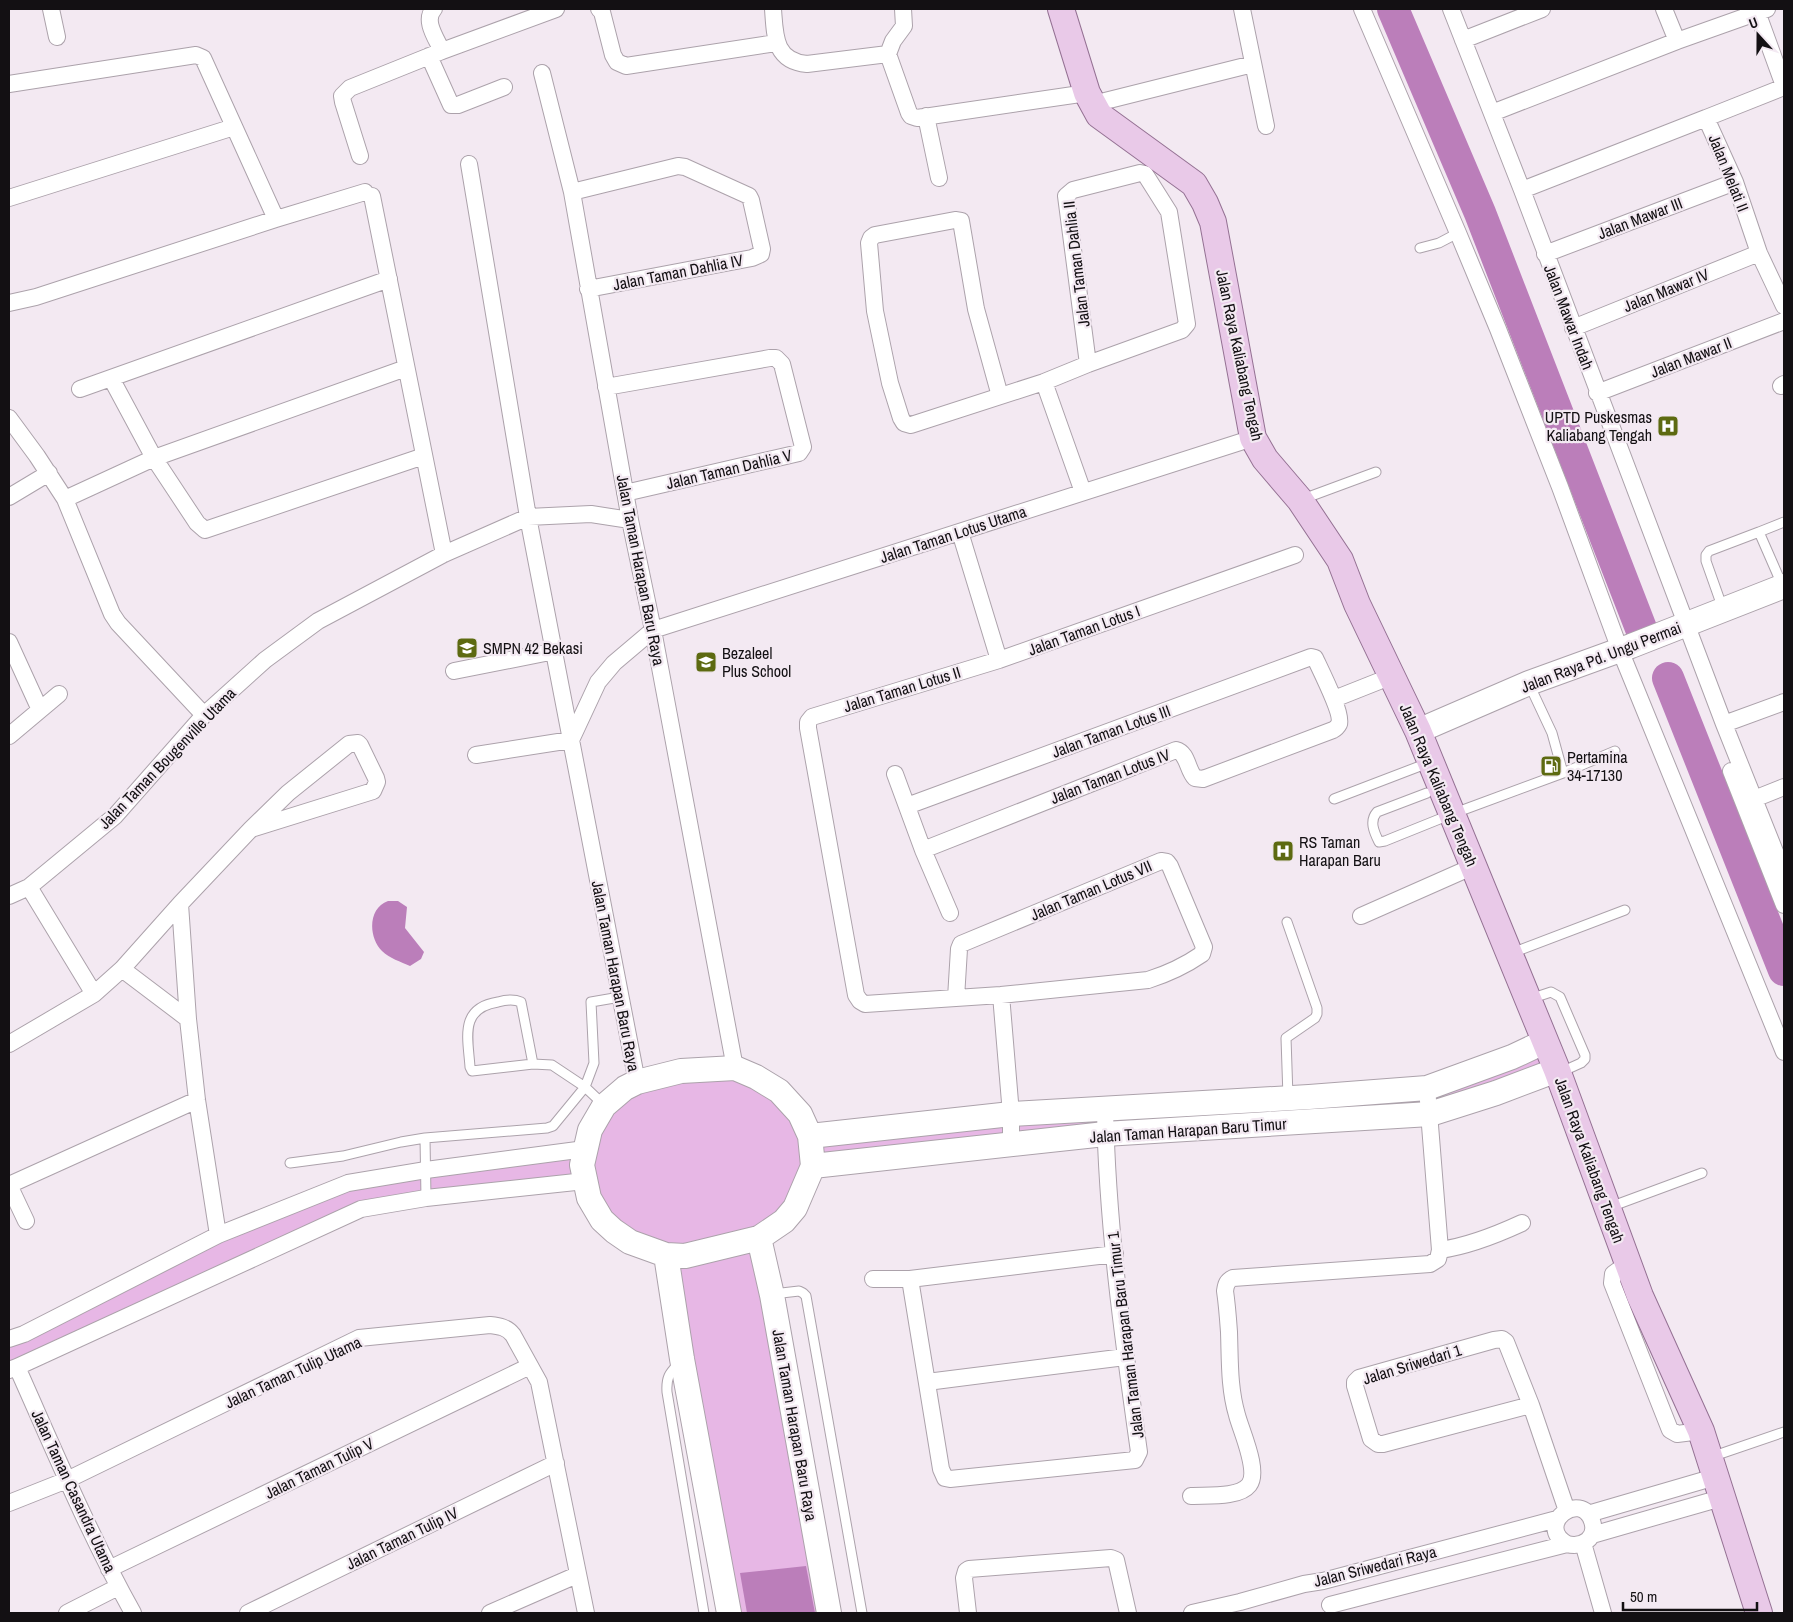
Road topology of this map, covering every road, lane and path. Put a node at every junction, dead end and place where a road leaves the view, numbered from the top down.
1 (51, 9) edge
2 (434, 9) edge
3 (599, 9) edge
4 (772, 9) edge
5 (903, 9) edge
6 (1061, 9) edge
7 (1242, 9) edge
8 (1362, 9) edge
9 (1451, 9) edge
10 (1542, 9) edge
11 (1664, 9) edge
12 (550, 10) edge
13 (1761, 10) edge
14 (57, 37) dead end
15 (1462, 40) junction
16 (1677, 41) junction
17 (776, 43) junction
18 (436, 53) junction
19 (888, 54) junction
20 (1253, 64) junction
21 (542, 73) dead end
22 (9, 84) edge
23 (1784, 86) edge
24 (504, 87) dead end
25 (1090, 98) junction
26 (1492, 113) junction
27 (926, 116) junction
28 (1706, 118) junction
29 (1266, 126) dead end
30 (234, 128) junction
31 (360, 156) dead end
32 (469, 164) dead end
33 (939, 178) dead end
34 (1735, 182) junction
35 (1522, 190) junction
36 (572, 192) junction
37 (9, 198) edge
38 (276, 219) junction
39 (1458, 233) junction
40 (1420, 248) dead end
41 (1759, 252) junction
42 (1545, 254) junction
43 (389, 279) junction
44 (588, 289) junction
45 (9, 303) edge
46 (1784, 306) edge
47 (1784, 322) edge
48 (1573, 328) junction
49 (1088, 364) junction
50 (406, 368) junction
51 (111, 378) junction
52 (1044, 382) junction
53 (606, 387) junction
54 (80, 389) dead end
55 (1597, 393) junction
56 (1000, 396) junction
57 (9, 418) edge
58 (1254, 438) junction
59 (424, 456) junction
60 (154, 458) junction
61 (1376, 472) dead end
62 (49, 473) junction
63 (1083, 492) junction
64 (625, 493) junction
65 (9, 497) edge
66 (65, 499) junction
67 (1300, 500) junction
68 (528, 517) junction
69 (630, 520) junction
70 (1784, 522) edge
71 (960, 532) junction
72 (1759, 532) junction
73 (444, 554) junction
74 (1295, 555) dead end
75 (1784, 586) edge
76 (1723, 610) junction
77 (1677, 628) junction
78 (654, 630) junction
79 (9, 642) edge
80 (1626, 648) junction
81 (555, 650) junction
82 (999, 660) junction
83 (454, 671) dead end
84 (1392, 676) junction
85 (1529, 683) junction
86 (59, 694) dead end
87 (1334, 700) junction
88 (1784, 702) edge
89 (40, 710) junction
90 (204, 715) junction
91 (808, 722) joint
92 (1724, 724) junction
93 (1418, 731) junction
94 (9, 736) edge
95 (571, 740) junction
96 (1615, 750) dead end
97 (476, 755) dead end
98 (1430, 762) junction
99 (1563, 773) junction
100 (895, 774) dead end
101 (1784, 788) edge
102 (1427, 793) dead end
103 (1334, 799) dead end
104 (1754, 799) junction
105 (908, 806) junction
106 (1452, 814) junction
107 (251, 829) junction
108 (923, 850) junction
109 (1783, 865) edge
110 (1474, 866) junction
111 (29, 887) junction
112 (9, 896) edge
113 (180, 904) junction
114 (1784, 905) edge
115 (1625, 910) dead end
116 (950, 913) dead end
117 (1361, 916) dead end
118 (1286, 922) dead end
119 (1509, 954) junction
120 (122, 969) junction
121 (94, 994) junction
122 (1001, 994) junction
123 (620, 997) junction
124 (956, 998) junction
125 (1527, 1000) junction
126 (188, 1019) junction
127 (1544, 1042) junction
128 (9, 1044) edge
129 (1784, 1052) edge
130 (534, 1064) junction
131 (735, 1068) junction
132 (1558, 1071) junction
133 (637, 1082) junction
134 (586, 1087) junction
135 (1427, 1088) junction
136 (197, 1100) junction
137 (604, 1106) junction
138 (1105, 1109) junction
139 (1289, 1111) junction
140 (1011, 1114) junction
141 (1430, 1114) junction
142 (1105, 1134) junction
143 (810, 1136) junction
144 (424, 1138) junction
145 (1012, 1145) junction
146 (585, 1149) junction
147 (290, 1164) dead end
148 (813, 1166) junction
149 (426, 1170) junction
150 (1702, 1173) dead end
151 (585, 1181) junction
152 (9, 1185) edge
153 (426, 1198) junction
154 (1607, 1208) junction
155 (26, 1221) dead end
156 (1522, 1223) dead end
157 (218, 1236) junction
158 (759, 1238) junction
159 (1440, 1250) junction
160 (1115, 1254) junction
161 (666, 1255) junction
162 (873, 1280) dead end
163 (910, 1280) junction
164 (772, 1294) junction
165 (9, 1339) edge
166 (1126, 1357) junction
167 (682, 1359) junction
168 (530, 1366) junction
169 (13, 1368) edge
170 (928, 1382) junction
171 (1531, 1405) junction
172 (1784, 1432) edge
173 (556, 1463) junction
174 (1715, 1478) junction
175 (67, 1480) junction
176 (1191, 1496) dead end
177 (15, 1501) edge
178 (1588, 1514) junction
179 (9, 1515) edge
180 (1562, 1515) junction
181 (1581, 1541) junction
182 (109, 1569) junction
183 (577, 1575) junction
184 (1323, 1581) junction
185 (118, 1587) junction
186 (1242, 1608) edge
187 (1331, 1609) edge
188 (67, 1613) edge
189 (133, 1613) edge
190 (248, 1613) edge
191 (490, 1613) edge
192 (586, 1613) edge
193 (704, 1613) edge
194 (729, 1613) edge
195 (829, 1613) edge
196 (862, 1613) edge
197 (968, 1613) edge
198 (1128, 1613) edge
199 (1192, 1613) edge
200 (1603, 1613) edge
201 (1759, 1613) edge

1 - 14 street
2 - 18 street
3 - 17 street
4 - 17 street
5 - 19 street
6 - 25 main road, Jalan Raya Kaliabang Tengah
7 - 20 street
8 - 39 street
9 - 15 street, Jalan Mawar Indah
10 - 15 street
11 - 16 street
12 - 18 street
13 - 16 street
13 - 23 street
15 - 26 street, Jalan Mawar Indah
16 - 26 street
17 - 19 street
18 - 24 street
18 - 31 street
19 - 27 street
20 - 25 street
20 - 29 street
21 - 36 street, Jalan Taman Harapan Baru Raya
22 - 30 street
23 - 28 street, Jalan Melati II
25 - 27 street
25 - 58 main road, Jalan Raya Kaliabang Tengah
26 - 35 street, Jalan Mawar Indah
27 - 33 street
28 - 34 street, Jalan Melati II
28 - 35 street
30 - 37 street
30 - 38 street
32 - 68 street, Jalan Taman Harapan Baru Raya
34 - 41 street, Jalan Melati II
34 - 42 street, Jalan Mawar III
35 - 42 street, Jalan Mawar Indah
36 - 44 street, Jalan Taman Harapan Baru Raya
36 - 44 street, Jalan Taman Dahlia IV
38 - 43 street
38 - 45 street
39 - 40 lane
39 - 80 street
41 - 46 street, Jalan Melati II
41 - 48 street, Jalan Mawar IV
42 - 48 street, Jalan Mawar Indah
43 - 50 street
43 - 51 street
44 - 53 street, Jalan Taman Harapan Baru Raya
47 - 55 street, Jalan Mawar II
48 - 55 street, Jalan Mawar Indah
49 - 49 street, Jalan Taman Dahlia II
49 - 52 street
50 - 59 street
50 - 60 street
51 - 54 street
51 - 60 street
52 - 56 street
52 - 63 street
53 - 64 street, Jalan Taman Harapan Baru Raya
53 - 64 street, Jalan Taman Dahlia V
55 - 77 street, Jalan Mawar Indah
56 - 56 street
57 - 62 street
58 - 63 street, Jalan Taman Lotus Utama
58 - 67 main road, Jalan Raya Kaliabang Tengah
59 - 60 street
59 - 73 street
60 - 66 street
61 - 67 lane
62 - 65 street
62 - 66 street
63 - 71 street, Jalan Taman Lotus Utama
64 - 69 street, Jalan Taman Harapan Baru Raya
66 - 90 street
67 - 84 main road, Jalan Raya Kaliabang Tengah
68 - 69 street, Jalan Taman Bougenville Utama
68 - 73 street, Jalan Taman Bougenville Utama
68 - 81 street, Jalan Taman Harapan Baru Raya
69 - 78 street, Jalan Taman Harapan Baru Raya
70 - 72 lane
71 - 78 street, Jalan Taman Lotus Utama
71 - 82 street
72 - 75 lane
72 - 76 lane
73 - 90 street, Jalan Taman Bougenville Utama
74 - 82 street, Jalan Taman Lotus I
75 - 76 street, Jalan Raya Pd. Ungu Permai
76 - 77 street, Jalan Raya Pd. Ungu Permai
77 - 80 street, Jalan Raya Pd. Ungu Permai
77 - 92 street
77 - 114 street
78 - 95 street
78 - 131 street, Jalan Taman Harapan Baru Raya
79 - 89 street
80 - 85 street, Jalan Raya Pd. Ungu Permai
80 - 129 street
81 - 83 street
81 - 95 street, Jalan Taman Harapan Baru Raya
82 - 91 street, Jalan Taman Lotus II
84 - 87 street
84 - 93 main road, Jalan Raya Kaliabang Tengah
85 - 93 street, Jalan Raya Pd. Ungu Permai
85 - 99 lane
86 - 89 street
87 - 105 street, Jalan Taman Lotus III
87 - 108 street, Jalan Taman Lotus IV
88 - 92 street
89 - 94 street
90 - 111 street, Jalan Taman Bougenville Utama
91 - 124 street, Jalan Taman Lotus VII
92 - 104 street
93 - 98 main road, Jalan Raya Kaliabang Tengah
95 - 97 street
95 - 123 street, Jalan Taman Harapan Baru Raya
96 - 99 lane
98 - 103 lane
98 - 106 main road, Jalan Raya Kaliabang Tengah
99 - 106 lane
100 - 105 street
101 - 104 street
102 - 106 lane
104 - 109 street
105 - 108 street
106 - 110 main road, Jalan Raya Kaliabang Tengah
107 - 107 street
107 - 113 street
108 - 116 street
110 - 117 street
110 - 119 main road, Jalan Raya Kaliabang Tengah
111 - 112 street, Jalan Taman Bougenville Utama
111 - 121 street
113 - 120 street
113 - 126 street
115 - 119 lane
118 - 139 lane
119 - 125 main road, Jalan Raya Kaliabang Tengah
120 - 121 street
120 - 126 street
121 - 128 street
122 - 124 street, Jalan Taman Lotus VII
122 - 124 street, Jalan Taman Lotus VII
122 - 140 street
123 - 133 street, Jalan Taman Harapan Baru Raya
123 - 134 lane
125 - 127 main road, Jalan Raya Kaliabang Tengah
125 - 132 lane
126 - 136 street
127 - 132 main road, Jalan Raya Kaliabang Tengah
127 - 135 street, Jalan Taman Harapan Baru Timur
130 - 130 lane
130 - 134 lane
131 - 133 street
131 - 143 street
132 - 141 street, Jalan Taman Harapan Baru Timur
132 - 154 main road, Jalan Raya Kaliabang Tengah
133 - 137 street
134 - 137 lane
134 - 144 lane
135 - 139 street, Jalan Taman Harapan Baru Timur
135 - 141 street
136 - 152 street
136 - 157 street
137 - 146 street
138 - 139 street, Jalan Taman Harapan Baru Timur
138 - 140 street, Jalan Taman Harapan Baru Timur
138 - 142 street, Jalan Taman Harapan Baru Timur 1
139 - 141 street, Jalan Taman Harapan Baru Timur
139 - 142 street, Jalan Taman Harapan Baru Timur
140 - 143 street, Jalan Taman Harapan Baru Timur
140 - 145 street
141 - 159 street
142 - 145 street, Jalan Taman Harapan Baru Timur
142 - 160 street, Jalan Taman Harapan Baru Timur 1
143 - 148 street
144 - 147 lane
144 - 149 lane
145 - 148 street, Jalan Taman Harapan Baru Timur
146 - 149 street
146 - 151 street
148 - 158 street
149 - 153 lane
149 - 157 street
150 - 154 lane
151 - 153 street
151 - 161 street
152 - 155 street
153 - 169 street
154 - 174 main road, Jalan Raya Kaliabang Tengah
156 - 159 street
157 - 165 street
158 - 161 street
158 - 164 street, Jalan Taman Harapan Baru Raya
159 - 176 street
160 - 163 street
160 - 166 street, Jalan Taman Harapan Baru Timur 1
161 - 167 street
162 - 163 street
163 - 170 street
164 - 195 street, Jalan Taman Harapan Baru Raya
164 - 196 lane
166 - 170 street
166 - 170 street, Jalan Taman Harapan Baru Timur 1
167 - 193 lane
167 - 194 street
168 - 173 street, Jalan Taman Tulip Utama
168 - 175 street, Jalan Taman Tulip Utama
168 - 182 street, Jalan Taman Tulip V
169 - 175 street, Jalan Taman Casandra Utama
171 - 171 street, Jalan Sriwedari 1
171 - 180 street, Jalan Sriwedari 1
172 - 174 lane
173 - 183 street, Jalan Taman Tulip Utama
173 - 190 street, Jalan Taman Tulip IV
174 - 178 street
174 - 181 street, Jalan Sriwedari Raya
174 - 201 main road, Jalan Raya Kaliabang Tengah
175 - 177 street, Jalan Taman Tulip Utama
175 - 182 street, Jalan Taman Casandra Utama
177 - 179 street
178 - 180 street
178 - 181 street
180 - 181 street
180 - 184 street, Jalan Sriwedari Raya
181 - 187 street, Jalan Sriwedari Raya
181 - 200 street
182 - 185 street, Jalan Taman Casandra Utama
183 - 191 street
183 - 192 street, Jalan Taman Tulip Utama
184 - 186 street, Jalan Sriwedari Raya
184 - 187 street
185 - 188 street
185 - 189 street, Jalan Taman Casandra Utama
186 - 199 street, Jalan Sriwedari Raya
197 - 198 street

